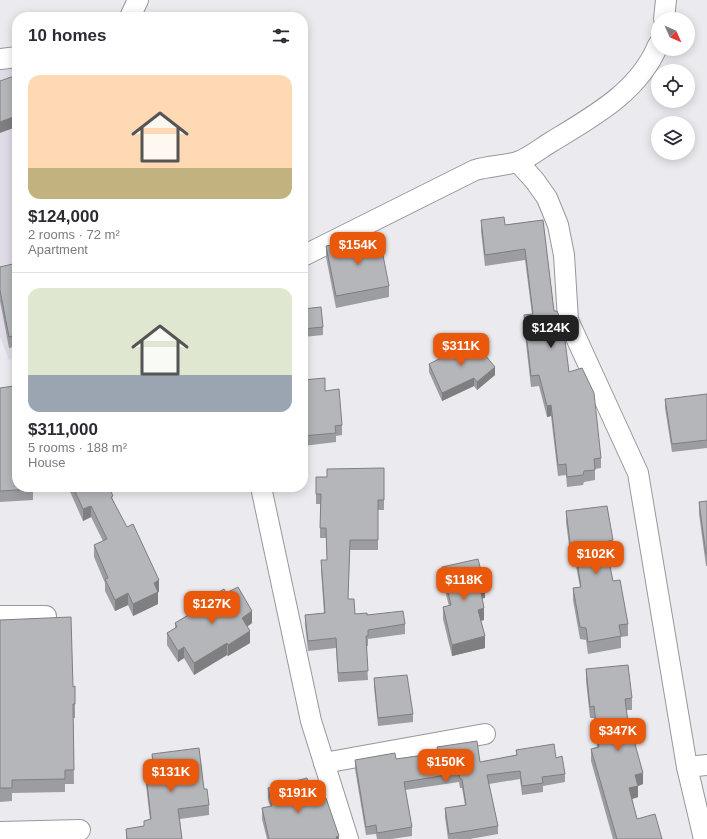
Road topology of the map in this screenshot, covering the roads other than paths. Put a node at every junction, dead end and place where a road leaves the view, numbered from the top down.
1 (138, 0) edge
2 (666, 0) edge
3 (132, 12) edge
4 (665, 12) edge
5 (653, 56) edge
6 (12, 58) edge
7 (0, 59) edge
8 (518, 162) junction
9 (308, 254) edge
10 (262, 492) edge
11 (0, 616) edge
12 (46, 616) dead end
13 (485, 734) dead end
14 (324, 763) junction
15 (707, 765) edge
16 (687, 767) junction
17 (80, 830) dead end
18 (0, 832) edge
19 (348, 839) edge
20 (704, 839) edge

1 - 3 street
2 - 4 street
5 - 8 street
6 - 7 street
8 - 9 street
8 - 16 street
10 - 14 street
11 - 12 street
13 - 14 street
14 - 19 street
15 - 16 street
16 - 20 street
17 - 18 street

